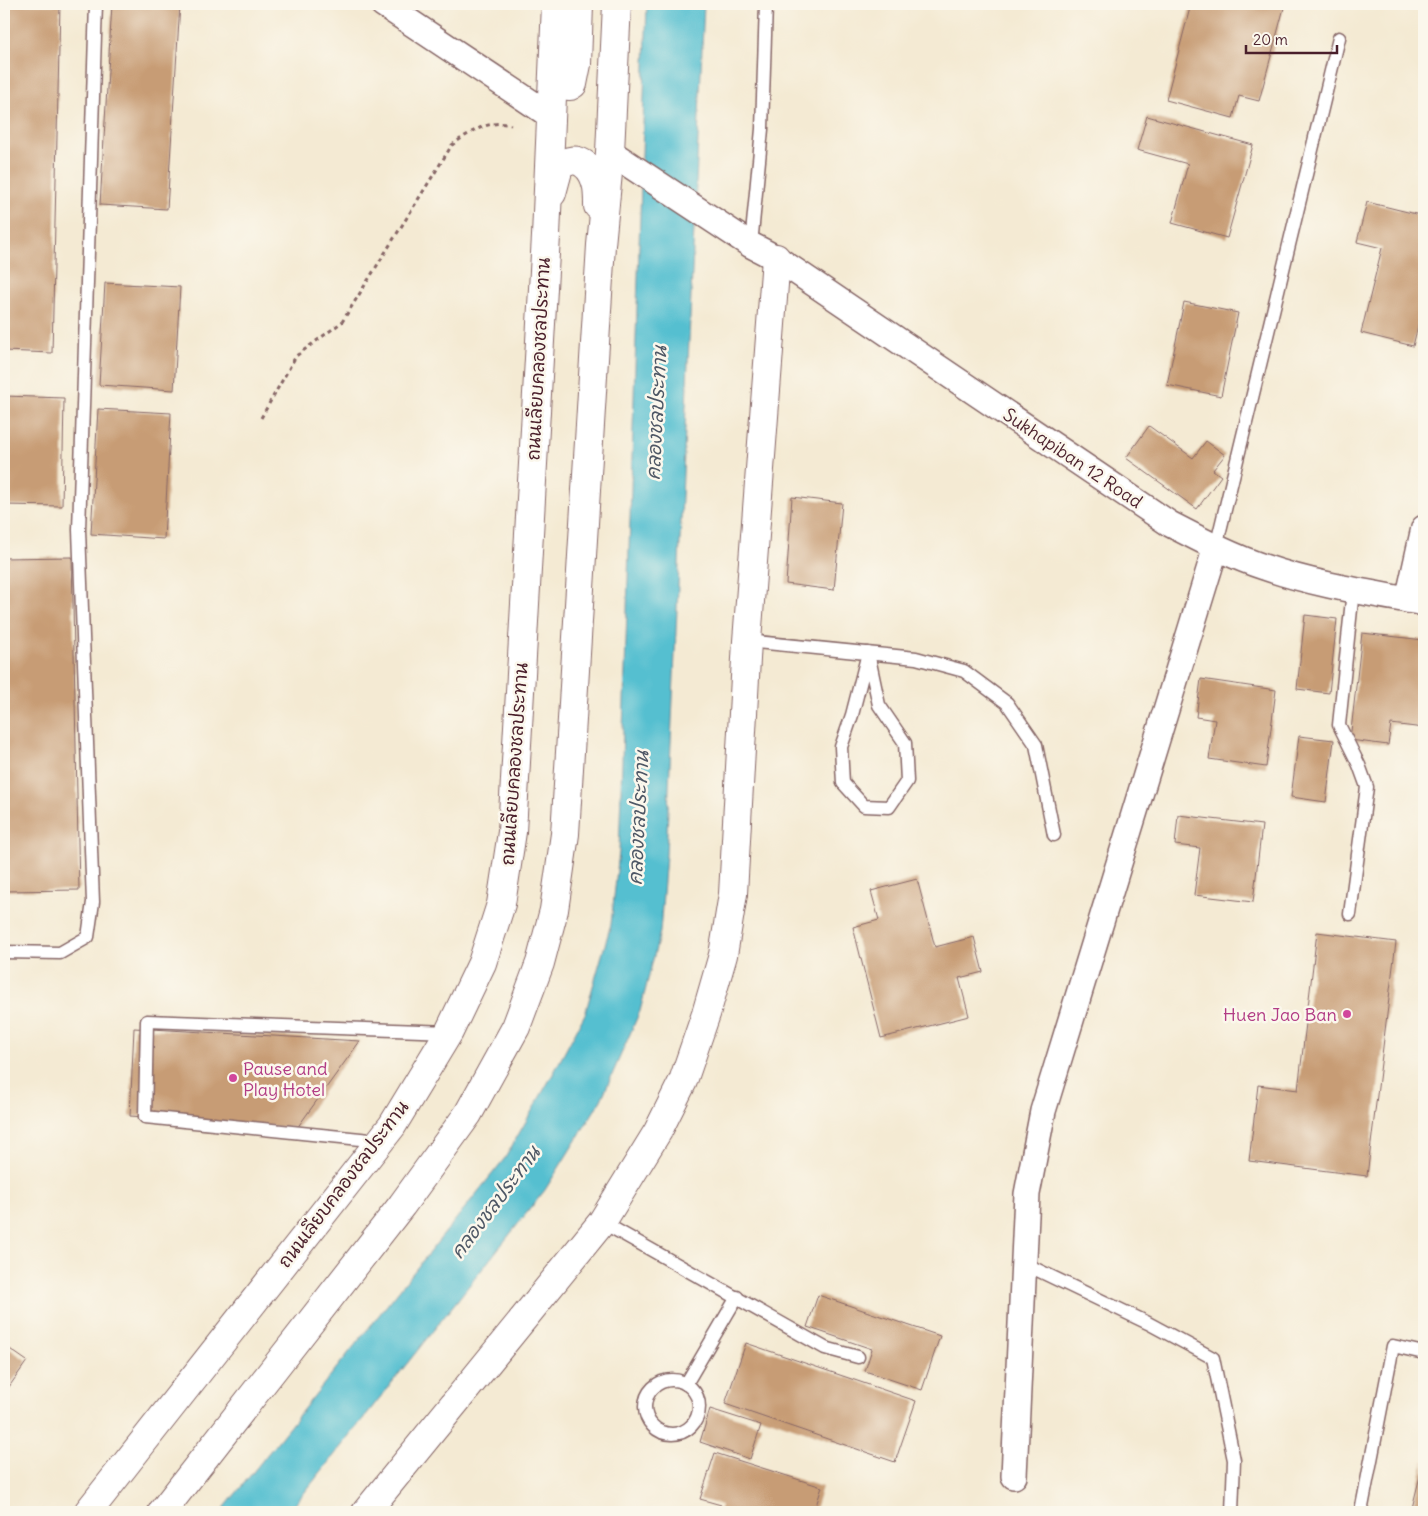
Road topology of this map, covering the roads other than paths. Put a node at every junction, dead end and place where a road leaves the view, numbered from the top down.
1 (96, 4) edge
2 (383, 4) edge
3 (556, 4) edge
4 (579, 4) edge
5 (616, 4) edge
6 (766, 4) edge
7 (1339, 38) dead end
8 (554, 66) junction
9 (550, 125) junction
10 (610, 152) junction
11 (546, 236) junction
12 (752, 244) junction
13 (601, 245) junction
14 (776, 258) junction
15 (1424, 528) edge
16 (1216, 547) junction
17 (1353, 590) junction
18 (1416, 601) edge
19 (747, 641) junction
20 (868, 653) junction
21 (1054, 834) dead end
22 (1350, 914) dead end
23 (4, 952) edge
24 (449, 1032) junction
25 (380, 1141) junction
26 (602, 1222) junction
27 (1025, 1264) junction
28 (737, 1297) junction
29 (1424, 1353) edge
30 (858, 1357) dead end
31 (686, 1384) junction
32 (1014, 1476) dead end
33 (88, 1512) edge
34 (162, 1512) edge
35 (366, 1512) edge
36 (1232, 1512) edge
37 (1361, 1512) edge

1 - 23 lane
2 - 9 street
3 - 8 main road, ถนนเลียบคลองชลประทาน
4 - 8 main road
5 - 10 main road
6 - 12 lane
7 - 16 lane
8 - 9 main road, ถนนเลียบคลองชลประทาน
9 - 11 main road, ถนนเลียบคลองชลประทาน
10 - 12 street, Sukhapiban 12 Road
10 - 13 main road
11 - 13 main road
11 - 24 main road, ถนนเลียบคลองชลประทาน
12 - 14 street, Sukhapiban 12 Road
13 - 34 main road
14 - 16 street, Sukhapiban 12 Road
14 - 19 main road
15 - 18 street
16 - 17 street, Sukhapiban 12 Road
16 - 27 street
17 - 18 street, Sukhapiban 12 Road
17 - 22 lane
19 - 20 lane
19 - 26 main road
20 - 20 lane
20 - 21 lane
24 - 25 main road, ถนนเลียบคลองชลประทาน
24 - 25 lane
25 - 33 main road, ถนนเลียบคลองชลประทาน
26 - 28 lane
26 - 35 main road
27 - 32 street
27 - 36 lane
28 - 30 lane
28 - 31 lane
29 - 37 lane
31 - 31 lane

